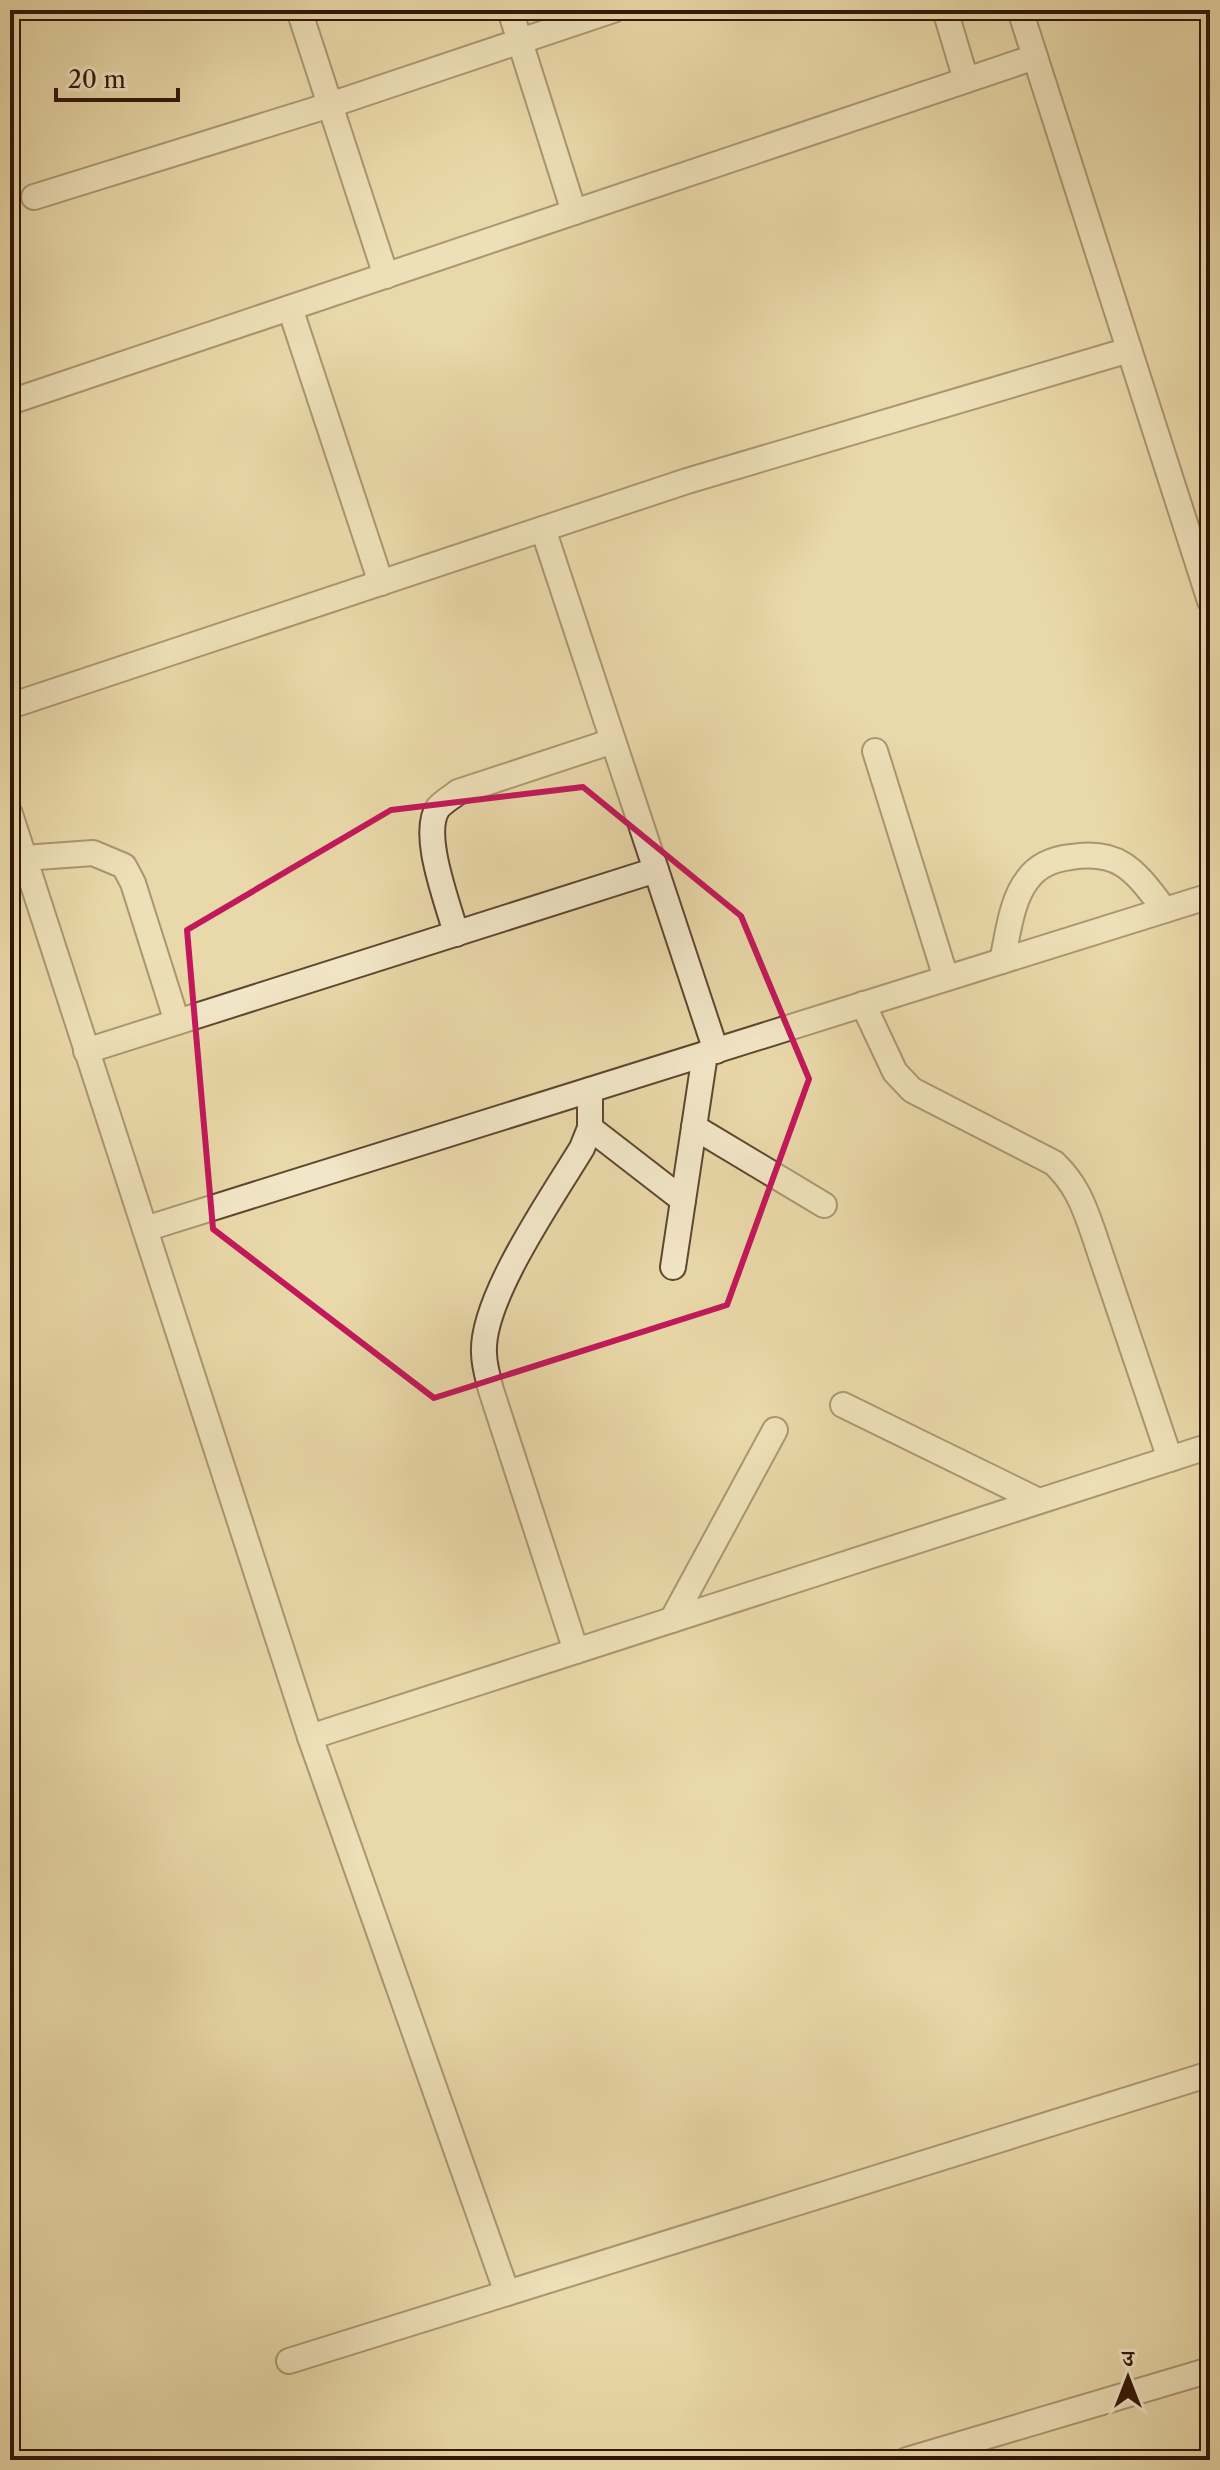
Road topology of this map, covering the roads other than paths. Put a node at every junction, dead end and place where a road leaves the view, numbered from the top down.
1 (299, 10) edge
2 (510, 10) edge
3 (613, 10) edge
4 (945, 10) edge
5 (1020, 10) edge
6 (520, 40) junction
7 (1035, 57) junction
8 (966, 80) junction
9 (330, 105) junction
10 (34, 197) dead end
11 (574, 212) junction
12 (386, 276) junction
13 (290, 308) junction
14 (1129, 350) junction
15 (10, 402) edge
16 (543, 529) junction
17 (381, 583) junction
18 (1210, 601) edge
19 (10, 706) edge
20 (613, 741) junction
21 (875, 751) dead end
22 (10, 814) edge
23 (24, 858) junction
24 (656, 870) junction
25 (1210, 896) edge
26 (1165, 910) junction
27 (456, 934) junction
28 (1002, 961) junction
29 (946, 978) junction
30 (863, 1004) junction
31 (177, 1022) junction
32 (86, 1051) junction
33 (710, 1052) junction
34 (590, 1090) junction
35 (694, 1127) junction
36 (590, 1128) junction
37 (683, 1200) junction
38 (824, 1205) dead end
39 (145, 1229) junction
40 (673, 1267) dead end
41 (843, 1405) dead end
42 (775, 1430) dead end
43 (1210, 1446) edge
44 (1170, 1459) junction
45 (1039, 1501) junction
46 (672, 1620) junction
47 (576, 1651) junction
48 (310, 1737) junction
49 (1210, 2075) edge
50 (507, 2293) junction
51 (289, 2361) dead end
52 (1210, 2370) edge
53 (907, 2460) edge

1 - 9 lane
2 - 6 lane
3 - 6 lane
4 - 8 lane
5 - 7 lane
6 - 9 lane
6 - 11 lane
7 - 8 lane
7 - 14 lane
8 - 11 lane
9 - 10 lane
9 - 12 lane
11 - 12 lane
12 - 13 lane
13 - 15 lane
13 - 17 lane
14 - 16 lane
14 - 18 lane
16 - 17 lane
16 - 20 lane
17 - 19 lane
20 - 24 lane
20 - 27 lane
21 - 29 lane
22 - 23 lane
23 - 31 lane
23 - 32 lane
24 - 27 lane
24 - 33 lane
25 - 26 lane
26 - 28 lane
26 - 28 lane
27 - 31 lane
28 - 29 lane
29 - 30 lane
30 - 33 lane
30 - 44 lane
31 - 32 lane
32 - 39 lane
33 - 34 lane
33 - 35 lane
34 - 36 lane
34 - 39 lane
35 - 37 lane
35 - 38 lane
36 - 37 lane
36 - 47 lane
37 - 40 lane
39 - 48 lane
41 - 45 lane
42 - 46 lane
43 - 44 lane
44 - 45 lane
45 - 46 lane
46 - 47 lane
47 - 48 lane
48 - 50 lane
49 - 50 lane
50 - 51 lane
52 - 53 lane

